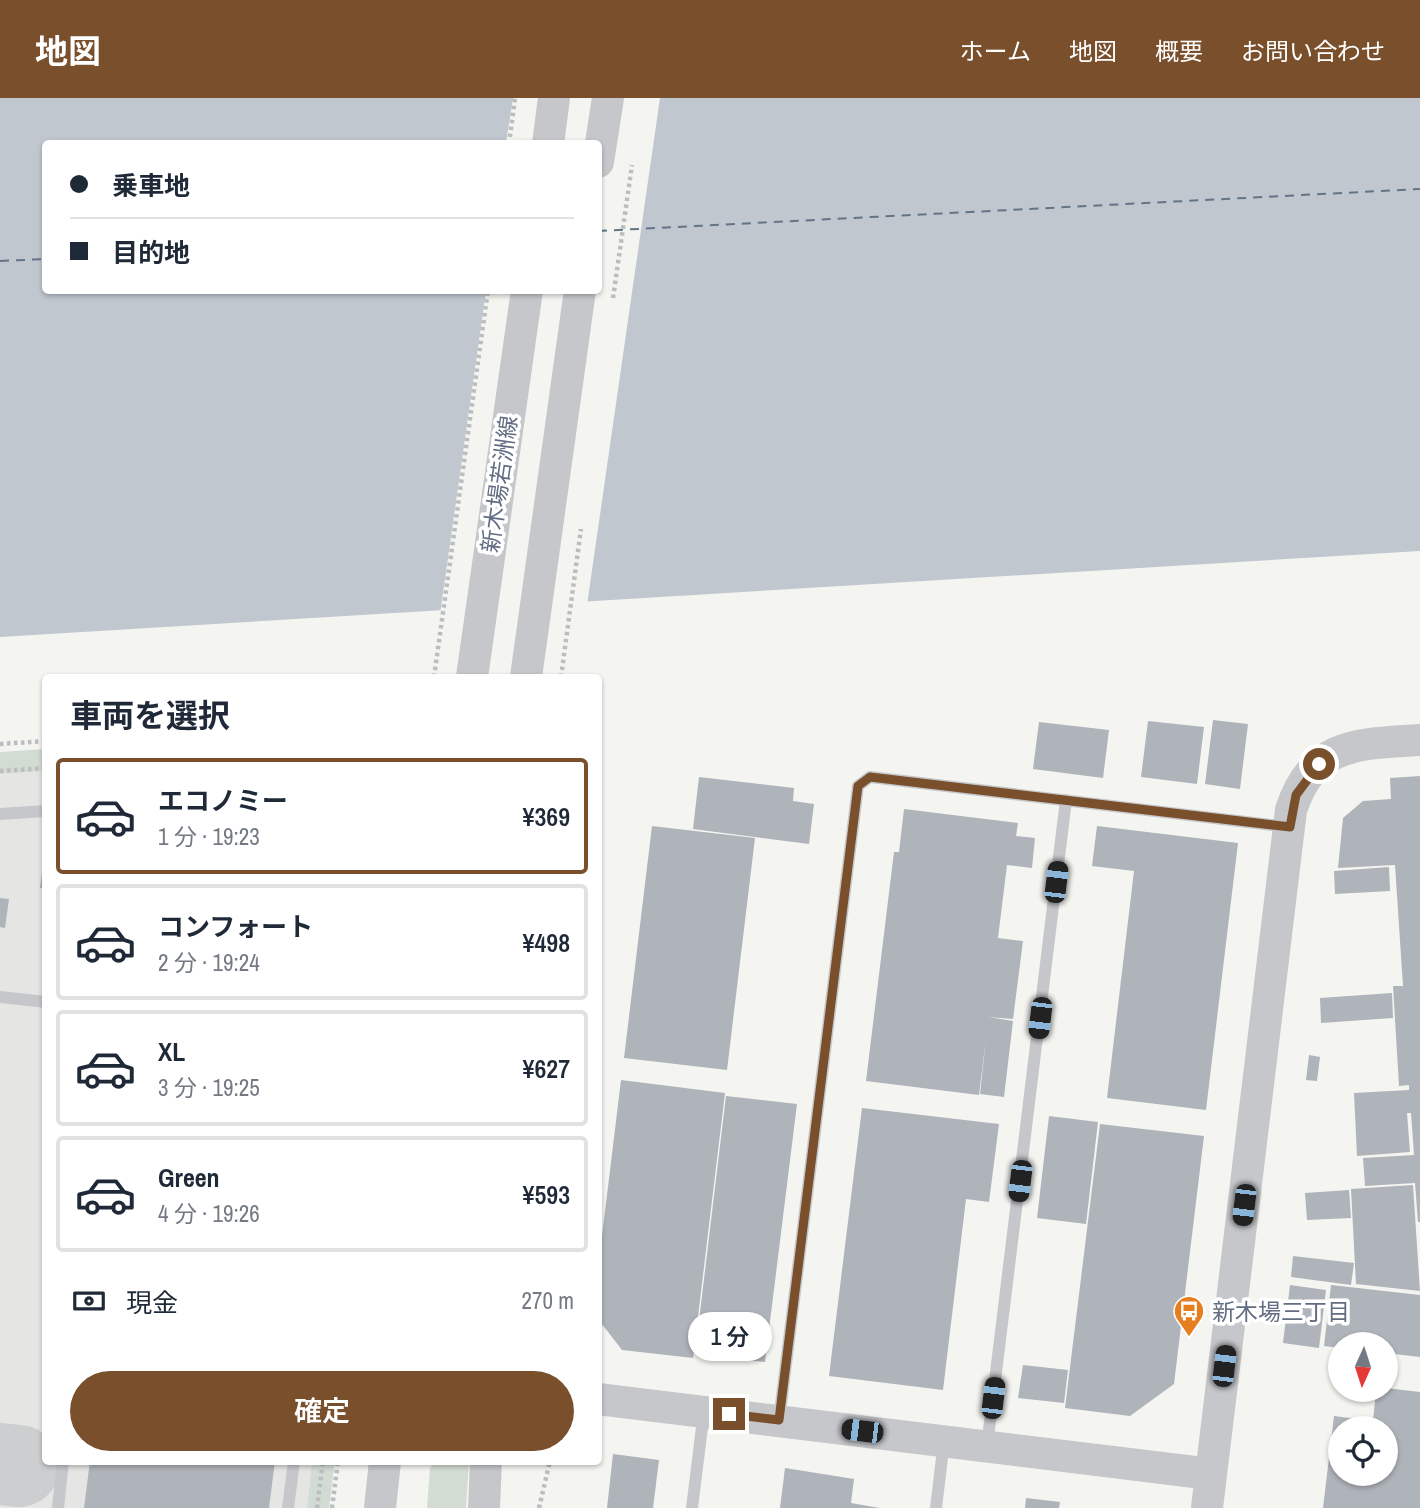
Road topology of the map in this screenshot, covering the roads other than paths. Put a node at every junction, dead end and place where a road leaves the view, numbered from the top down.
1 (554, 98) edge
2 (608, 98) edge
3 (549, 140) edge
4 (601, 140) edge
5 (526, 294) edge
6 (579, 294) edge
7 (472, 674) edge
8 (526, 674) edge
9 (1420, 740) edge
10 (1066, 800) junction
11 (42, 811) edge
12 (0, 814) edge
13 (1290, 827) junction
14 (0, 997) edge
15 (42, 1002) edge
16 (602, 1399) edge
17 (704, 1411) junction
18 (779, 1420) junction
19 (944, 1441) junction
20 (987, 1446) junction
21 (63, 1465) edge
22 (293, 1465) edge
23 (385, 1465) edge
24 (486, 1465) edge
25 (1211, 1474) junction
26 (58, 1508) edge
27 (288, 1508) edge
28 (380, 1508) edge
29 (484, 1508) edge
30 (692, 1508) edge
31 (936, 1508) edge
32 (1207, 1508) edge

1 - 3 street
2 - 4 street
5 - 7 street, 新木場若洲線
6 - 8 street
9 - 13 street
10 - 13 lane
10 - 18 lane
10 - 20 lane
11 - 12 lane
13 - 25 street
14 - 15 lane
16 - 17 street
17 - 18 street
17 - 30 lane
18 - 19 street
19 - 20 street
19 - 31 lane
20 - 25 street
21 - 26 lane
22 - 27 lane
23 - 28 street
24 - 29 street
25 - 32 street

